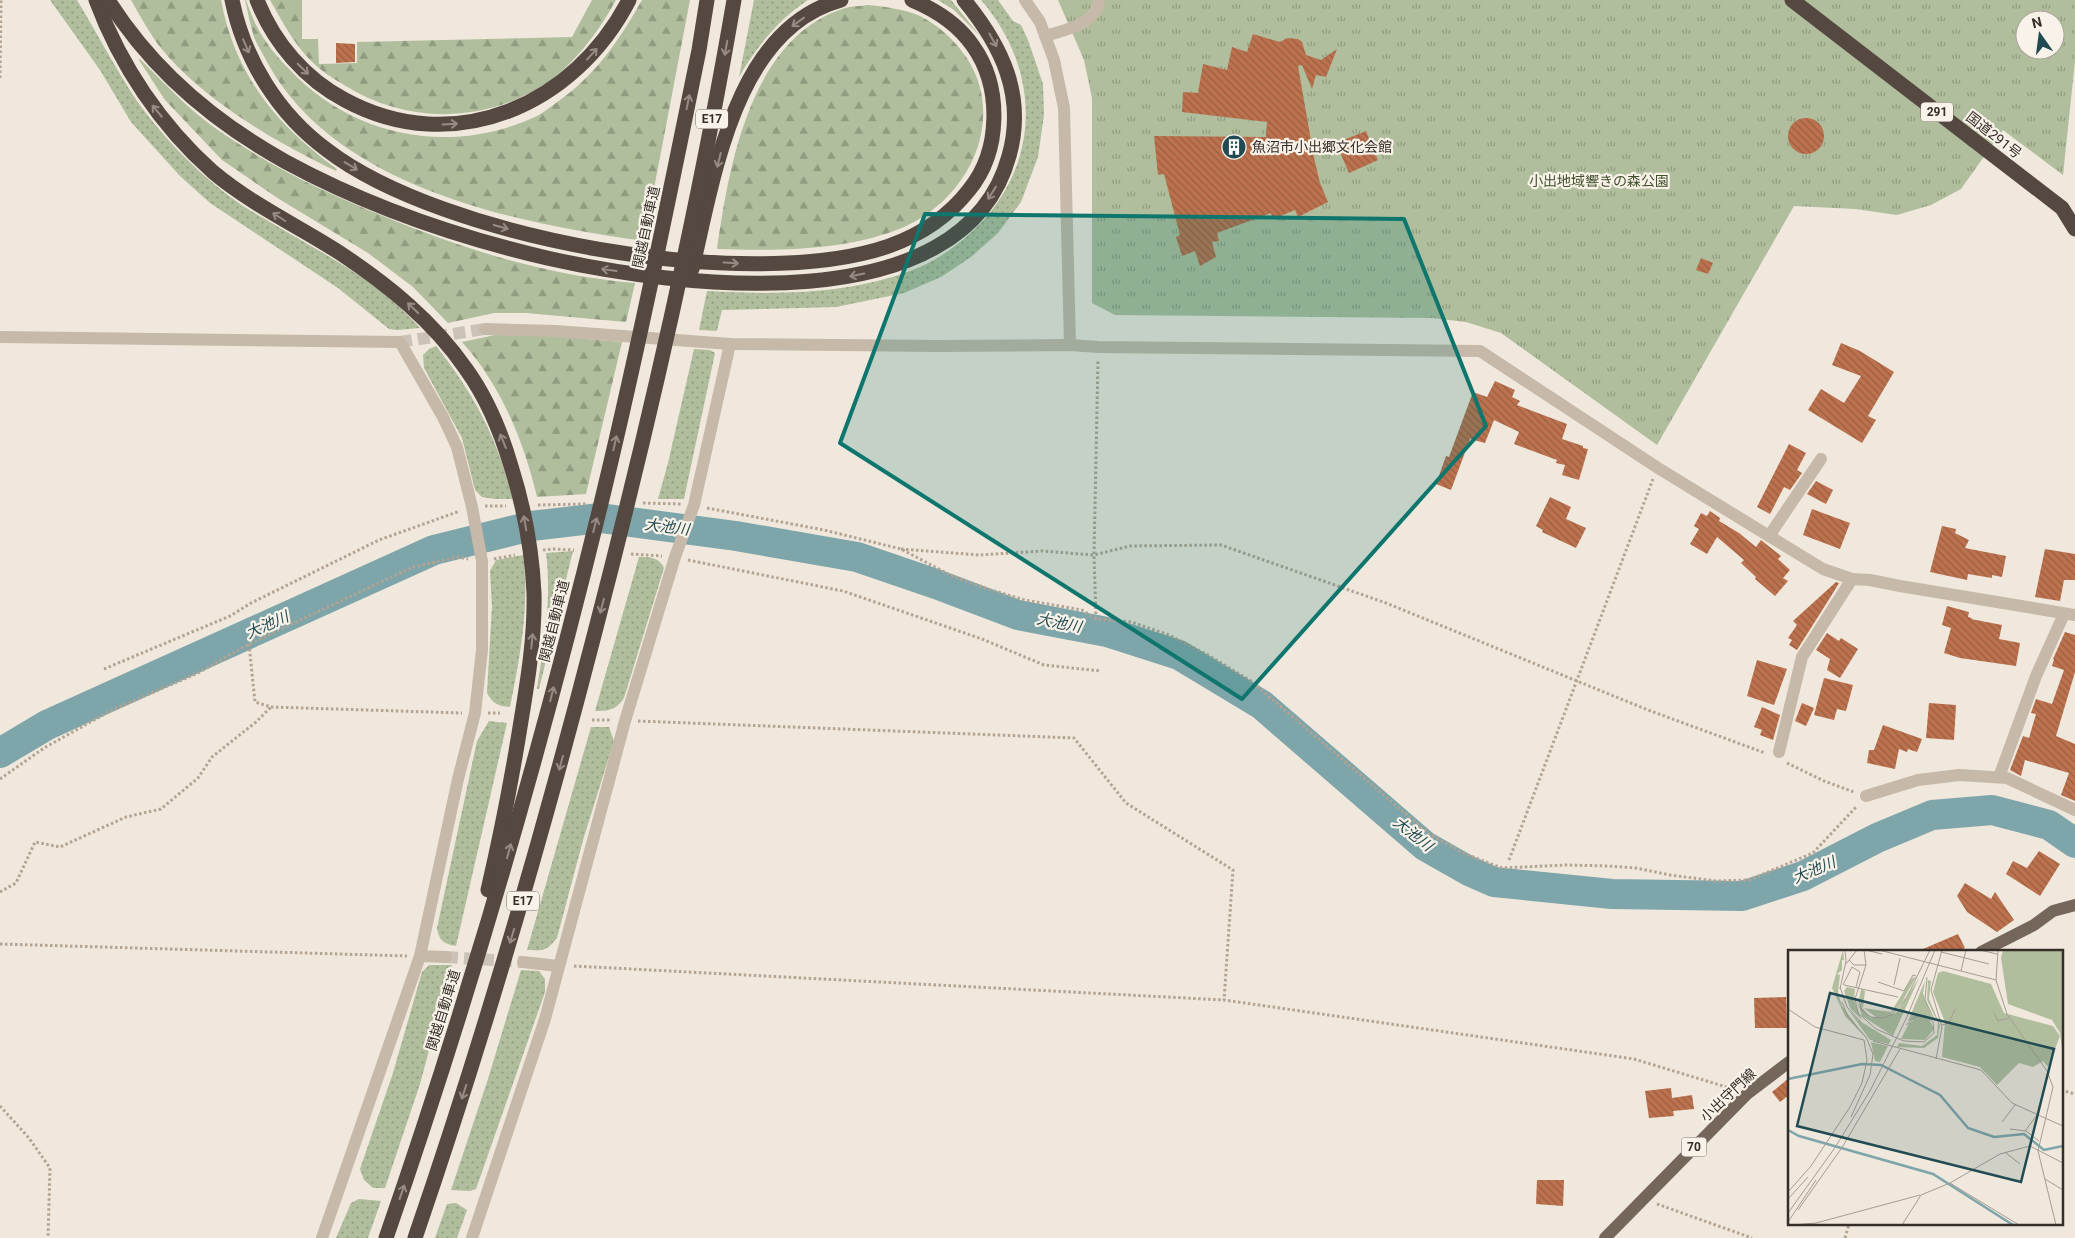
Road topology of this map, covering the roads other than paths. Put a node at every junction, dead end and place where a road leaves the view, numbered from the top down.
1 (96, 0) edge
2 (108, 0) edge
3 (232, 0) edge
4 (257, 0) edge
5 (629, 0) edge
6 (707, 0) edge
7 (734, 0) edge
8 (841, 0) edge
9 (912, 0) edge
10 (964, 0) edge
11 (1025, 0) edge
12 (1099, 0) edge
13 (1792, 0) edge
14 (1045, 36) junction
15 (2075, 229) edge
16 (694, 239) junction
17 (485, 329) tunnel mouth
18 (0, 337) edge
19 (730, 344) junction
20 (1070, 345) junction
21 (1820, 459) dead end
22 (1769, 536) junction
23 (1852, 579) junction
24 (2070, 614) edge
25 (1776, 756) road end
26 (2000, 777) junction
27 (1866, 796) road end
28 (2075, 810) edge
29 (2075, 905) edge
30 (1985, 950) edge
31 (420, 956) junction
32 (446, 957) tunnel mouth
33 (523, 962) tunnel mouth
34 (558, 966) junction
35 (448, 1048) junction
36 (1788, 1063) edge
37 (322, 1238) edge
38 (386, 1238) edge
39 (415, 1238) edge
40 (472, 1238) edge
41 (1605, 1238) edge

35 -> 1 highway
10 -> 2 highway
3 -> 9 highway
4 -> 5 highway
35 -> 6 highway, 関越自動車道 / E17
7 -> 16 highway, E17
8 -> 16 highway
11 - 14 street
12 - 14 street
13 - 15 highway, 国道291号 / 291
14 - 20 street
16 -> 39 highway, E17
17 - 19 street
18 - 31 street
19 - 20 street
19 - 34 street
20 - 22 street
21 - 22 street
22 - 23 street
23 - 24 street
23 - 25 street
24 - 26 street
26 - 27 street
26 - 28 street
29 - 30 main road
31 - 32 street
31 - 37 street
33 - 34 street
34 - 40 street
38 -> 35 highway, 関越自動車道 / E17
36 - 41 main road, 小出守門線 / 70

